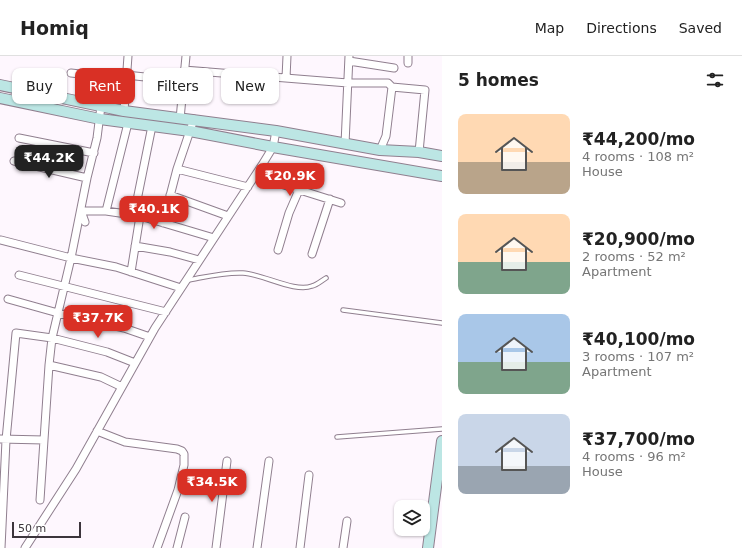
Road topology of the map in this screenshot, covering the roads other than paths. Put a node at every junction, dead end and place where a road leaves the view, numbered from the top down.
1 (128, 56) edge
2 (186, 56) edge
3 (286, 56) edge
4 (349, 58) edge
5 (127, 68) edge
6 (184, 68) edge
7 (394, 68) dead end
8 (213, 72) edge
9 (71, 73) dead end
10 (75, 73) edge
11 (286, 78) junction
12 (348, 83) junction
13 (0, 85) edge
14 (392, 87) junction
15 (0, 98) edge
16 (124, 104) edge
17 (181, 104) edge
18 (101, 106) junction
19 (124, 111) junction
20 (180, 118) junction
21 (100, 119) junction
22 (194, 119) junction
23 (128, 123) junction
24 (152, 126) junction
25 (190, 131) junction
26 (276, 132) junction
27 (19, 138) dead end
28 (345, 144) junction
29 (273, 147) junction
30 (380, 150) junction
31 (419, 152) junction
32 (94, 153) junction
33 (442, 156) edge
34 (14, 161) dead end
35 (262, 165) junction
36 (177, 169) junction
37 (442, 176) edge
38 (87, 178) junction
39 (248, 187) junction
40 (299, 190) junction
41 (170, 195) junction
42 (330, 199) junction
43 (341, 203) dead end
44 (81, 211) junction
45 (106, 211) junction
46 (137, 216) junction
47 (228, 216) junction
48 (85, 222) dead end
49 (163, 223) junction
50 (214, 238) junction
51 (1, 240) edge
52 (135, 246) junction
53 (278, 250) dead end
54 (312, 254) dead end
55 (71, 258) junction
56 (199, 260) junction
57 (131, 272) junction
58 (19, 275) dead end
59 (326, 278) dead end
60 (187, 280) junction
61 (64, 287) junction
62 (182, 288) junction
63 (8, 300) dead end
64 (342, 310) dead end
65 (166, 312) junction
66 (58, 314) junction
67 (442, 323) edge
68 (150, 337) junction
69 (52, 338) junction
70 (135, 363) junction
71 (49, 365) junction
72 (122, 387) junction
73 (442, 429) edge
74 (97, 431) junction
75 (337, 437) dead end
76 (3, 439) edge
77 (44, 440) junction
78 (442, 441) edge
79 (227, 461) dead end
80 (269, 462) dead end
81 (309, 475) dead end
82 (40, 500) dead end
83 (186, 517) dead end
84 (347, 521) dead end
85 (1, 548) edge
86 (25, 548) edge
87 (157, 548) edge
88 (177, 548) edge
89 (216, 548) edge
90 (257, 548) edge
91 (300, 548) edge
92 (343, 548) edge
93 (428, 548) edge

1 - 5 street
2 - 6 street
3 - 11 street
4 - 7 street
4 - 12 street
8 - 11 street
9 - 10 street
11 - 12 street
12 - 14 street
12 - 28 street
13 - 18 street
14 - 30 street
14 - 31 street
15 - 21 street
16 - 19 street
17 - 20 street
18 - 19 street
18 - 21 street
19 - 20 street
20 - 22 street
21 - 23 street
21 - 32 street
22 - 25 street
22 - 26 street
23 - 24 street
23 - 45 street
24 - 25 street
24 - 46 street
25 - 29 street
25 - 36 street
26 - 28 street
26 - 29 street
27 - 32 street
28 - 30 street
29 - 35 street
29 - 37 street
30 - 31 street
31 - 33 street
32 - 38 street
34 - 38 street
35 - 39 street
35 - 40 street
36 - 39 street
36 - 41 street
38 - 44 street
39 - 47 street
40 - 42 street
40 - 53 street
41 - 47 street
41 - 49 street
42 - 43 street
42 - 54 street
44 - 45 street
44 - 48 street
44 - 55 street
45 - 46 street
46 - 49 street
46 - 52 street
47 - 50 street
49 - 50 street
50 - 56 street
51 - 55 street
52 - 56 street
52 - 57 street
55 - 57 street
55 - 61 street
56 - 60 street
57 - 62 street
58 - 61 street
59 - 60 lane
60 - 62 street
61 - 65 street
61 - 66 street
62 - 65 street
63 - 66 street
64 - 67 lane
65 - 68 street
66 - 68 street
66 - 69 street
68 - 70 street
69 - 70 street
69 - 71 street
69 - 76 street
70 - 72 street
71 - 72 street
71 - 77 street
72 - 74 street
73 - 75 lane
74 - 86 street
74 - 87 street
76 - 77 street
76 - 85 street
77 - 82 street
78 - 93 street
79 - 89 street
80 - 90 street
81 - 91 street
83 - 88 street
84 - 92 street

